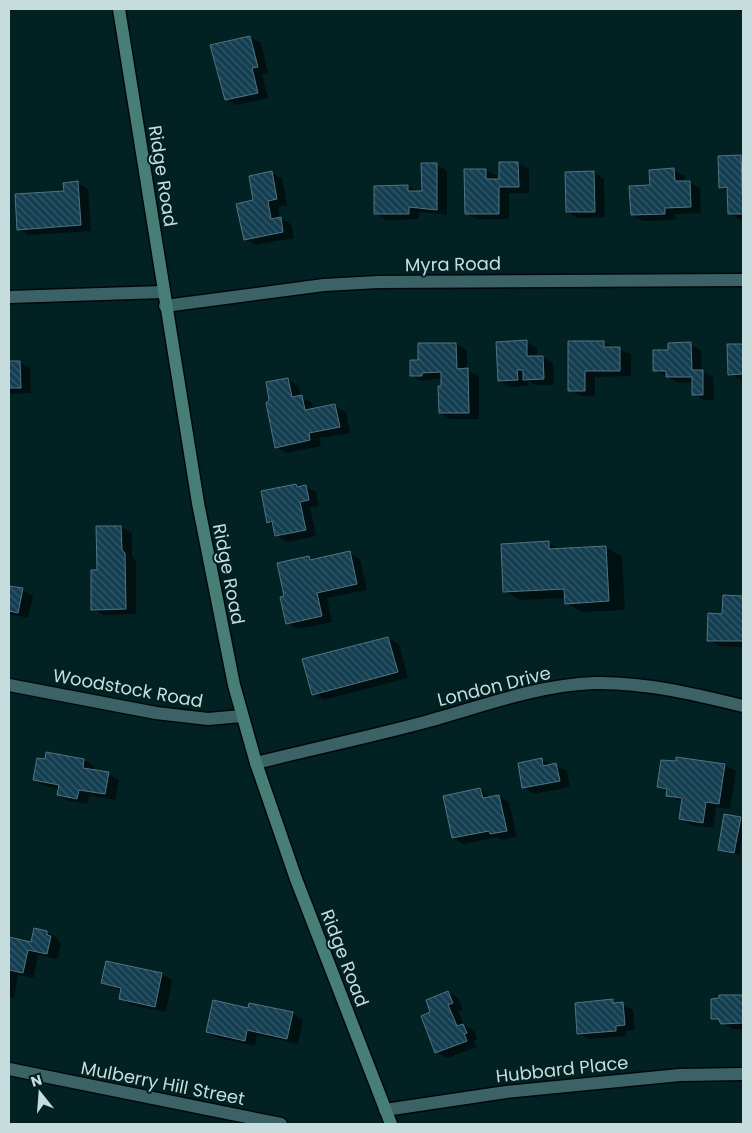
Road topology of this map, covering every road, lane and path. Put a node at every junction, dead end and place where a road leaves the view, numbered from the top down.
1 (119, 9) edge
2 (743, 280) edge
3 (163, 292) junction
4 (9, 297) edge
5 (165, 306) junction
6 (9, 685) edge
7 (743, 706) edge
8 (242, 716) junction
9 (256, 763) junction
10 (9, 1069) edge
11 (743, 1074) edge
12 (385, 1110) junction
13 (281, 1124) edge
14 (391, 1124) edge

1 - 3 main road, Ridge Road
2 - 5 street, Myra Road
3 - 4 street
3 - 5 main road, Ridge Road
5 - 8 main road, Ridge Road
6 - 8 street, Woodstock Road
7 - 9 street, London Drive
8 - 9 main road, Ridge Road
9 - 12 main road, Ridge Road
10 - 13 street, Mulberry Hill Street
11 - 12 street, Hubbard Place
12 - 14 main road, Ridge Road

